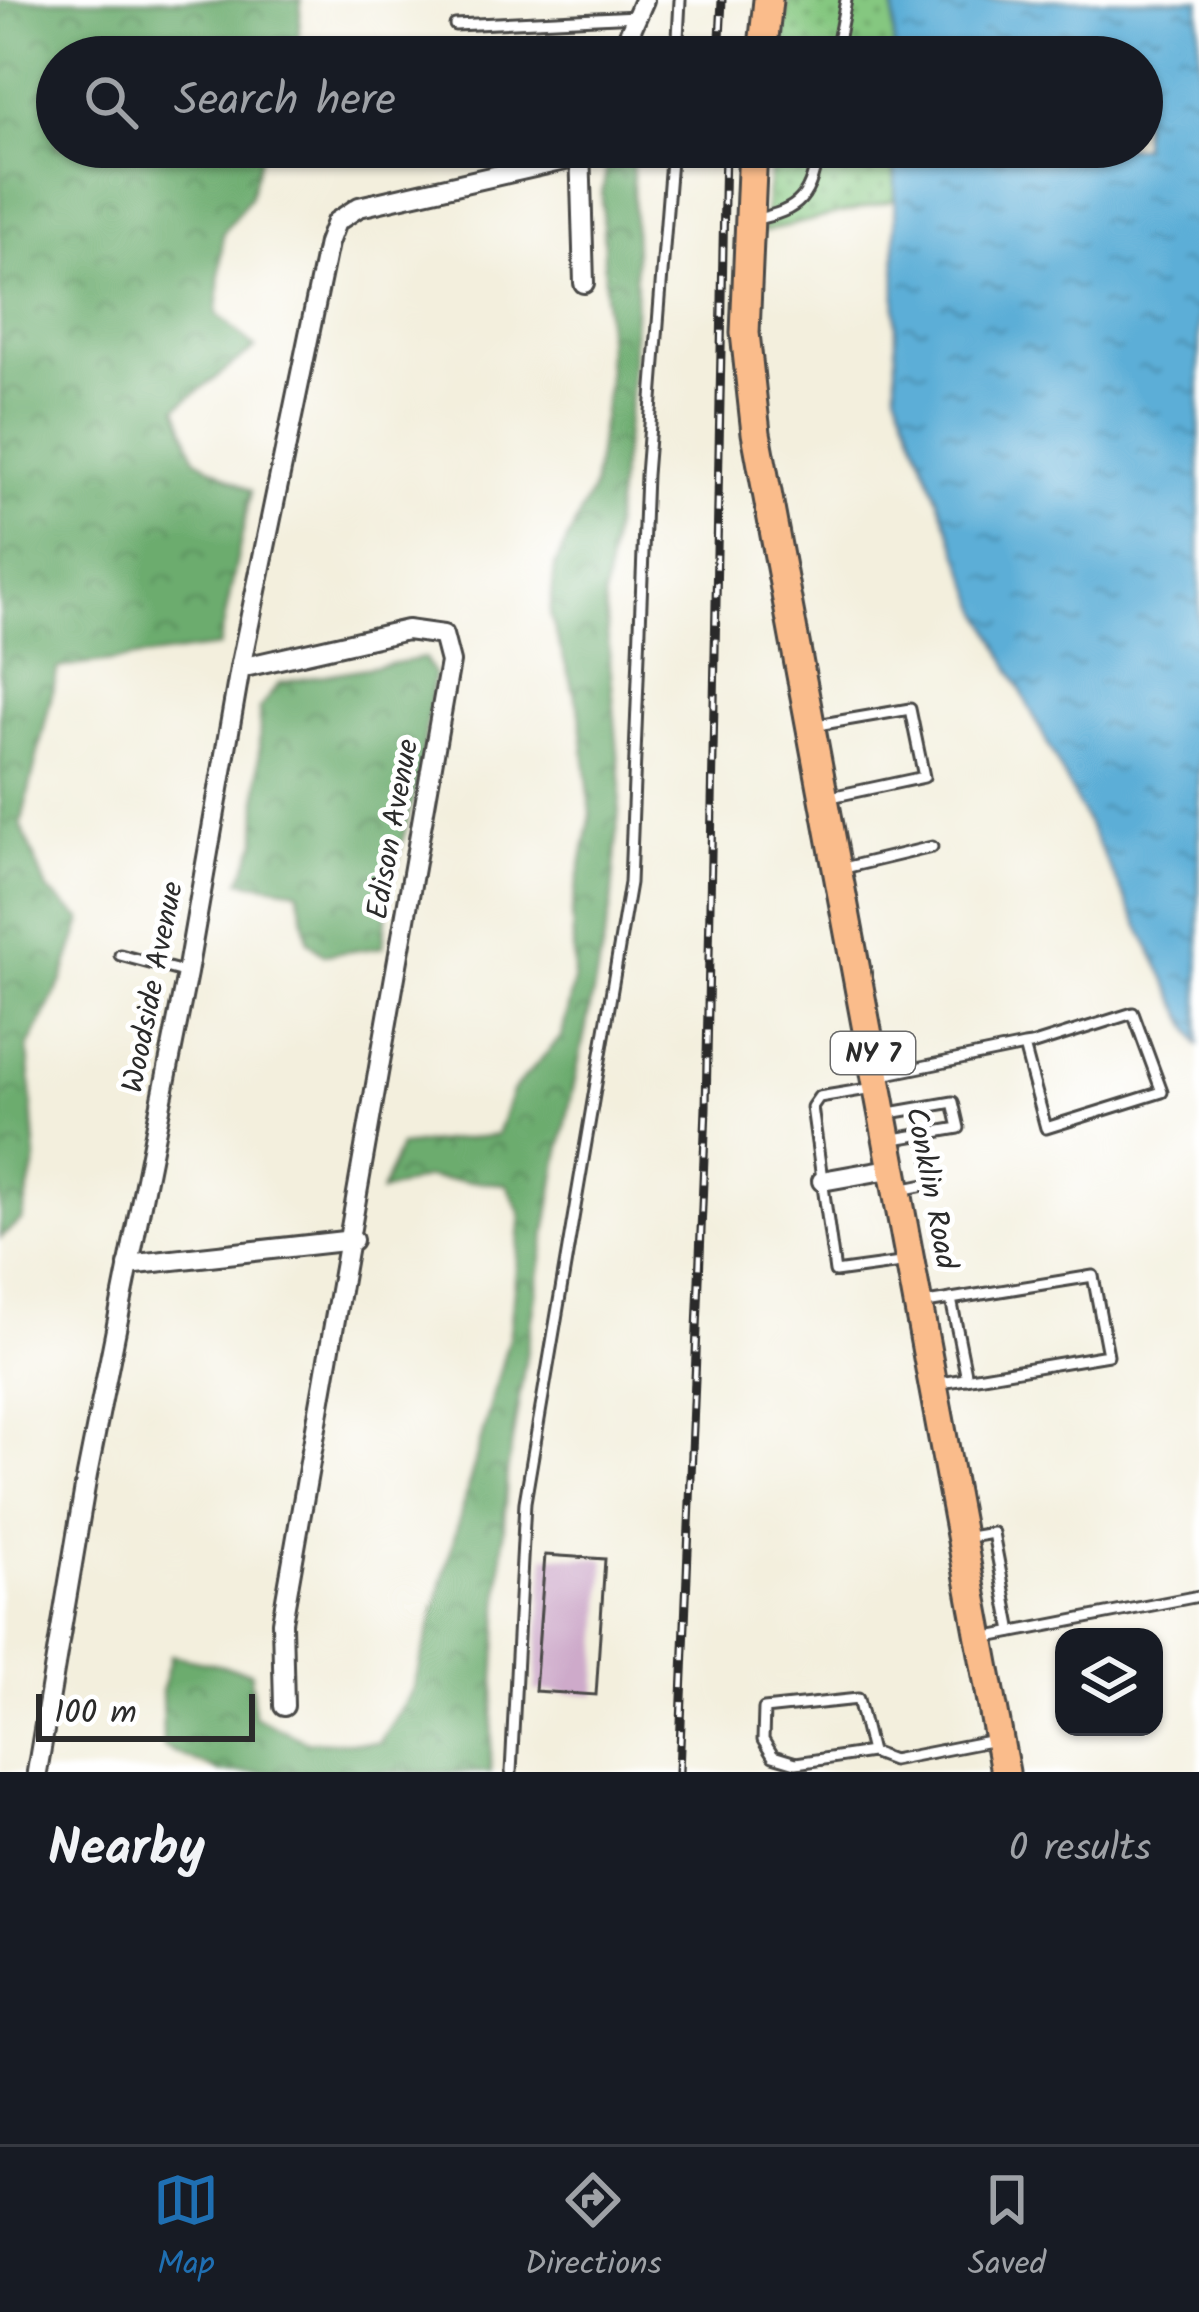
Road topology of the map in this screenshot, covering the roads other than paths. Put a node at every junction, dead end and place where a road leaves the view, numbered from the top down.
1 (680, 0) edge
2 (768, 0) edge
3 (846, 0) edge
4 (640, 8) edge
5 (455, 25) dead end
6 (629, 36) edge
7 (678, 36) edge
8 (764, 36) edge
9 (839, 36) edge
10 (515, 168) edge
11 (580, 168) edge
12 (670, 168) edge
13 (751, 168) edge
14 (812, 168) edge
15 (747, 221) junction
16 (584, 283) dead end
17 (240, 668) junction
18 (812, 726) junction
19 (825, 798) junction
20 (932, 847) dead end
21 (838, 869) junction
22 (120, 956) dead end
23 (187, 973) junction
24 (1024, 1046) junction
25 (882, 1104) junction
26 (925, 1134) junction
27 (897, 1179) junction
28 (822, 1181) junction
29 (353, 1240) junction
30 (912, 1261) junction
31 (128, 1265) junction
32 (951, 1299) junction
33 (920, 1304) junction
34 (967, 1379) junction
35 (935, 1384) junction
36 (964, 1538) junction
37 (1199, 1596) edge
38 (1012, 1632) junction
39 (982, 1638) junction
40 (284, 1706) dead end
41 (1000, 1738) junction
42 (871, 1752) junction
43 (37, 1772) edge
44 (511, 1772) edge
45 (1005, 1772) edge

1 - 7 lane
2 - 8 main road
3 - 9 lane
4 - 5 lane
4 - 6 street
10 - 17 street, Woodside Avenue
11 - 16 street
12 - 44 lane
13 - 15 main road, NY 7
14 - 15 lane
15 - 18 main road, Conklin Road / NY 7
17 - 23 street, Woodside Avenue
17 - 29 street, Edison Avenue
18 - 19 main road, Conklin Road / NY 7
18 - 19 lane
19 - 21 main road, Conklin Road / NY 7
20 - 21 lane
21 - 25 main road, Conklin Road / NY 7
22 - 23 lane
23 - 31 street, Woodside Avenue
24 - 24 lane
24 - 25 lane
25 - 26 lane
25 - 26 lane
25 - 27 main road, Conklin Road / NY 7
25 - 28 lane
26 - 27 lane
27 - 28 street
27 - 30 main road, Conklin Road / NY 7
28 - 30 lane
29 - 31 street
29 - 40 street, Edison Avenue
30 - 33 main road, Conklin Road / NY 7
31 - 43 street, Woodside Avenue
32 - 33 lane
32 - 34 lane
32 - 34 lane
33 - 35 main road, Conklin Road / NY 7
34 - 35 lane
35 - 36 main road, Conklin Road / NY 7
36 - 38 lane
36 - 39 main road, Conklin Road / NY 7
37 - 38 lane
38 - 39 lane
39 - 41 main road, Conklin Road / NY 7
41 - 42 lane
41 - 45 main road, Conklin Road / NY 7
42 - 42 lane

